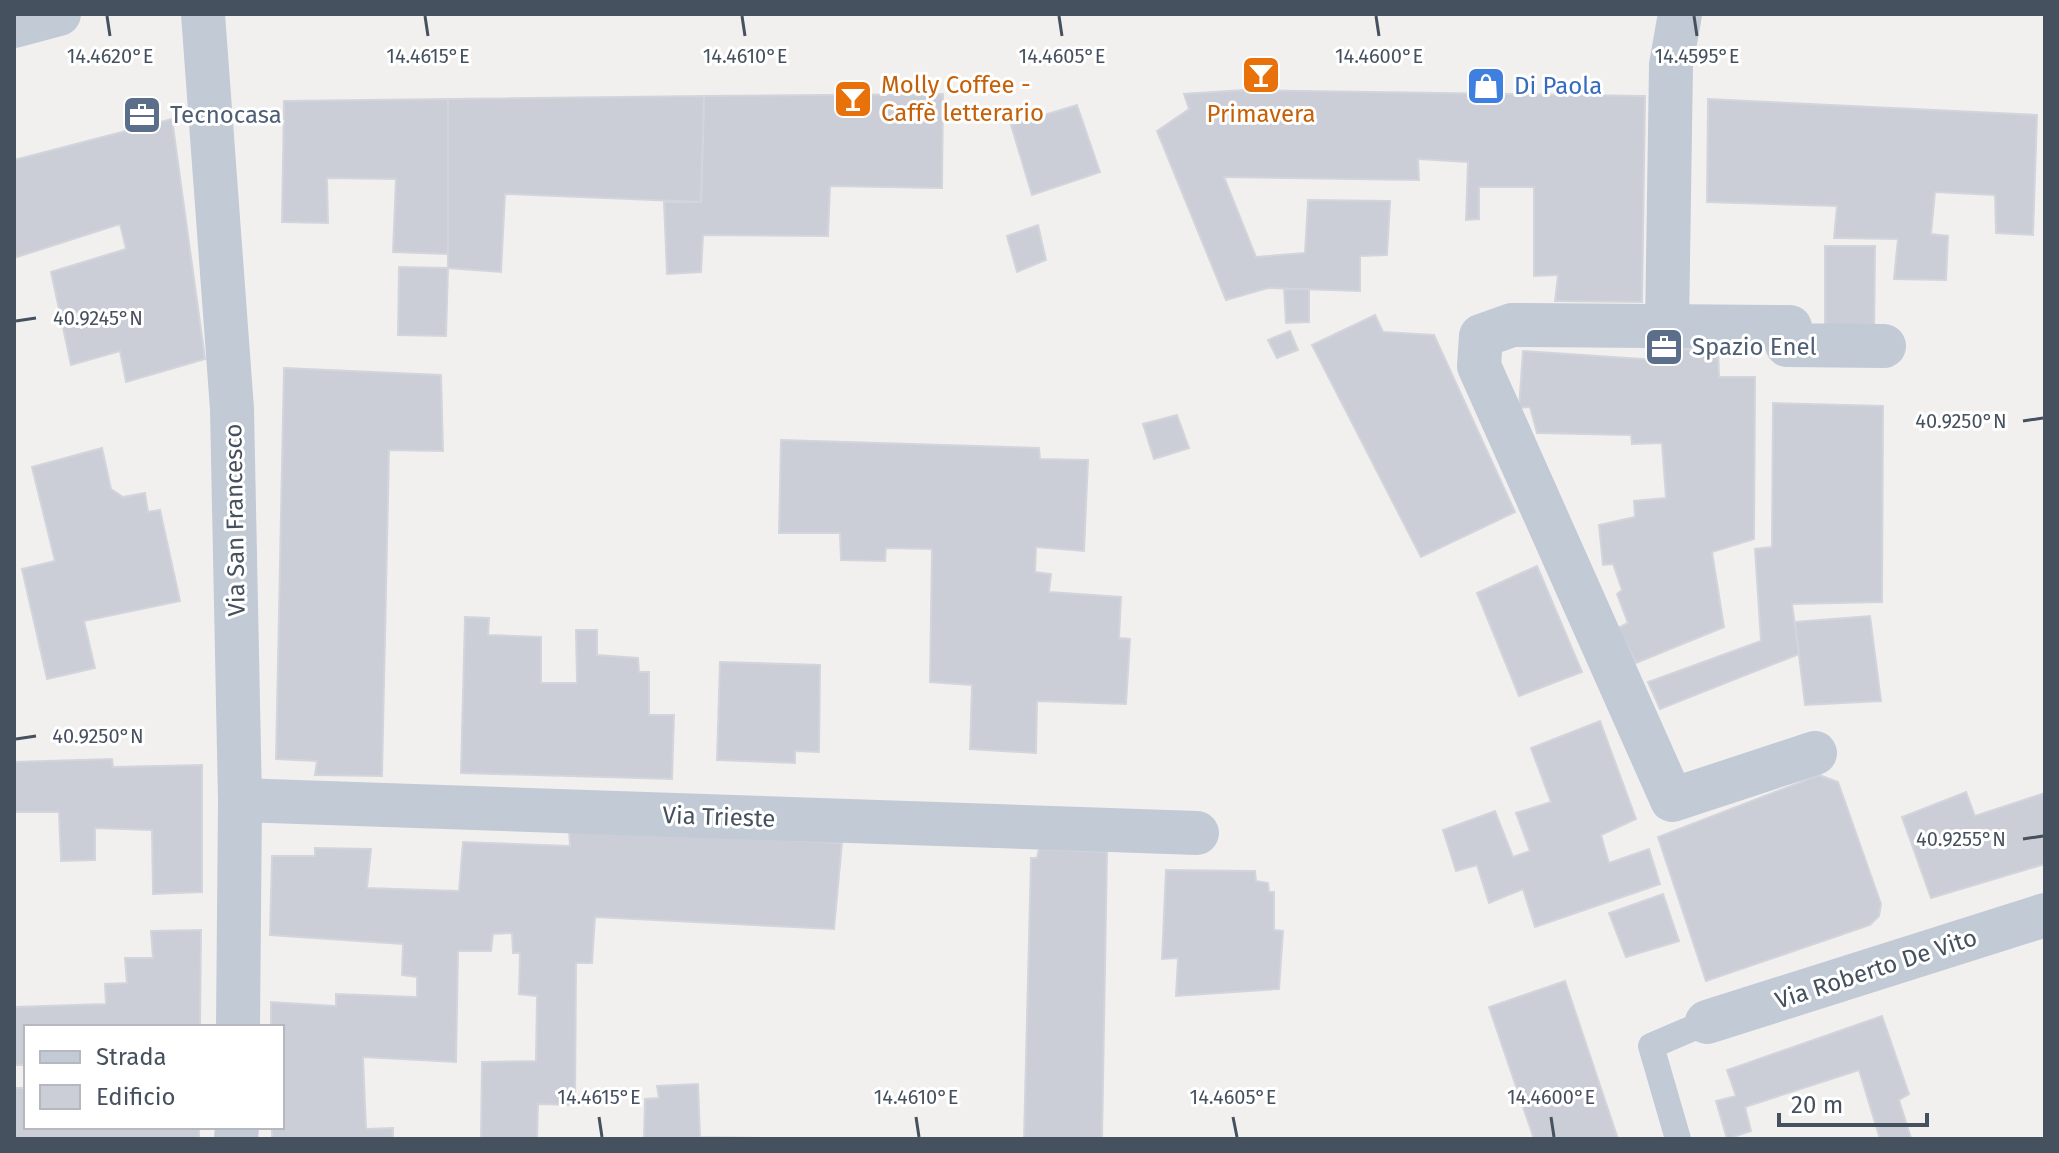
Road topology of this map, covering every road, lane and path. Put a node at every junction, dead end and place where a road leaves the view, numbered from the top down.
1 (59, 14) edge
2 (203, 14) edge
3 (1680, 14) edge
4 (14, 26) edge
5 (1667, 327) junction
6 (1884, 346) dead end
7 (1815, 753) dead end
8 (240, 800) junction
9 (1197, 833) dead end
10 (2045, 915) edge
11 (1707, 1022) joint
12 (238, 1025) edge
13 (1678, 1139) edge

1 - 4 street
2 - 8 street, Via San Francesco
3 - 5 street
5 - 6 street
5 - 7 street
8 - 9 street, Via Trieste
8 - 12 street, Via San Francesco
10 - 11 street, Via Roberto De Vito
11 - 13 lane

